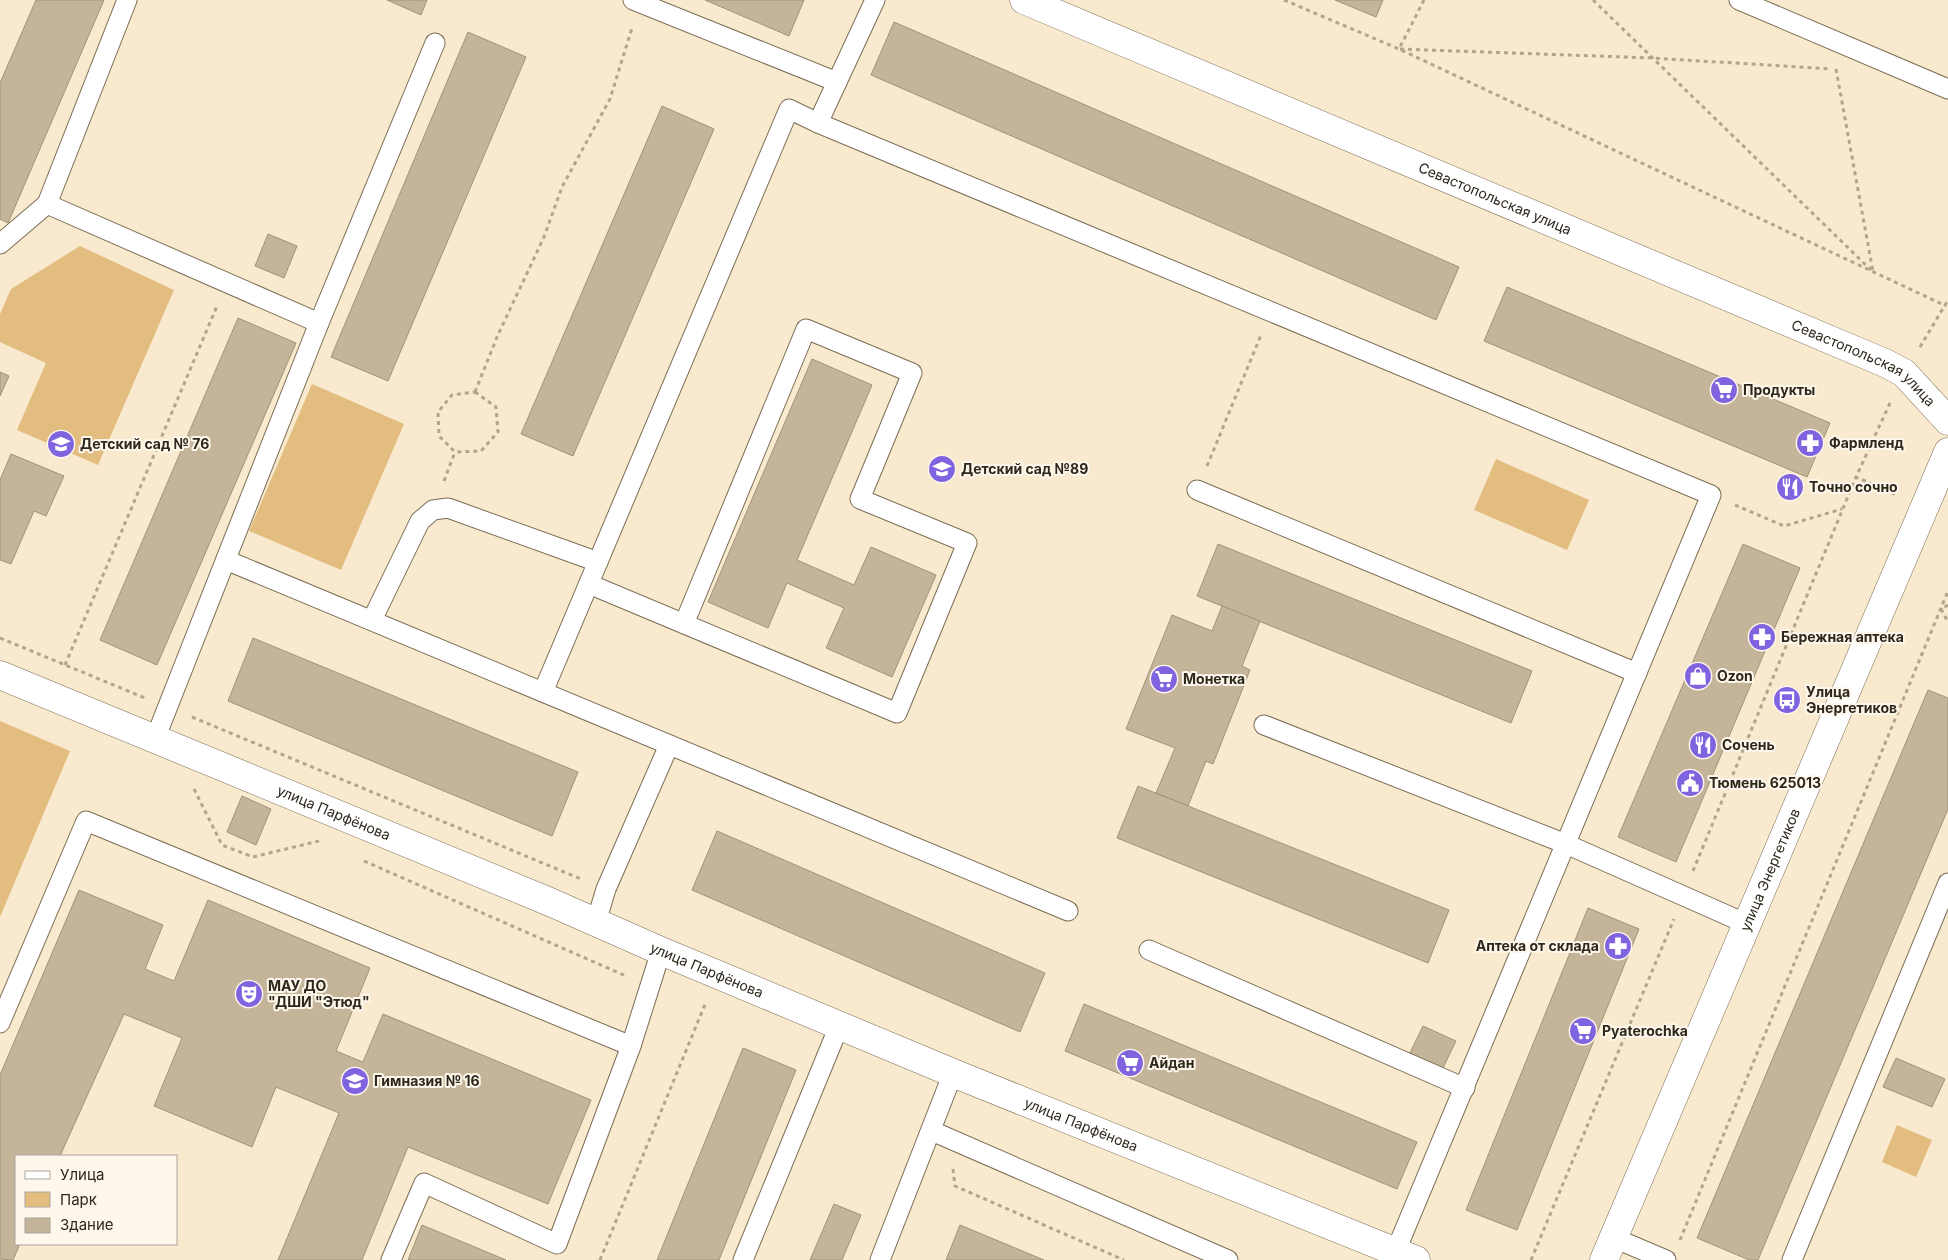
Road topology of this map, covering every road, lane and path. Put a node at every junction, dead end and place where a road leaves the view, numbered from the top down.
1 (127, 0) edge
2 (875, 0) edge
3 (1024, 0) edge
4 (1284, 0) edge
5 (1424, 0) edge
6 (1593, 0) edge
7 (1739, 0) edge
8 (637, 2) edge
9 (1830, 39) junction
10 (435, 43) dead end
11 (1399, 48) junction
12 (1653, 58) junction
13 (1836, 70) junction
14 (1845, 70) dead end
15 (837, 82) junction
16 (1948, 89) edge
17 (818, 123) junction
18 (47, 204) junction
19 (0, 244) edge
20 (1873, 272) junction
21 (227, 283) junction
22 (1948, 300) edge
23 (1946, 306) junction
24 (1271, 312) junction
25 (319, 323) junction
26 (1904, 373) junction
27 (475, 392) junction
28 (1948, 421) edge
29 (1948, 452) edge
30 (1856, 477) junction
31 (1197, 490) joint
32 (1712, 495) junction
33 (1924, 508) junction
34 (1842, 509) junction
35 (226, 560) junction
36 (598, 562) junction
37 (588, 584) junction
38 (1948, 591) edge
39 (1948, 605) edge
40 (1941, 609) junction
41 (372, 620) junction
42 (1948, 622) edge
43 (684, 624) junction
44 (0, 638) edge
45 (66, 665) junction
46 (1637, 673) junction
47 (0, 675) edge
48 (543, 692) junction
49 (168, 708) junction
50 (1264, 725) dead end
51 (155, 739) junction
52 (669, 744) junction
53 (191, 785) dead end
54 (326, 844) dead end
55 (1566, 844) junction
56 (362, 860) dead end
57 (1948, 883) edge
58 (606, 889) junction
59 (1684, 895) junction
60 (1068, 911) dead end
61 (596, 922) junction
62 (1747, 924) junction
63 (1149, 950) dead end
64 (661, 951) junction
65 (649, 986) junction
66 (707, 1000) dead end
67 (0, 1023) edge
68 (839, 1026) junction
69 (631, 1046) junction
70 (953, 1073) junction
71 (1465, 1088) junction
72 (932, 1130) junction
73 (949, 1138) junction
74 (1679, 1242) dead end
75 (1609, 1249) edge
76 (1401, 1257) edge
77 (391, 1260) edge
78 (600, 1260) edge
79 (744, 1260) edge
80 (880, 1260) edge
81 (1124, 1260) edge
82 (1228, 1260) edge
83 (1531, 1260) edge
84 (1666, 1260) edge
85 (1792, 1260) edge

1 - 18 lane
2 - 15 lane
3 - 26 street, Севастопольская улица
4 - 11 path
5 - 11 path
6 - 12 path
7 - 9 lane
8 - 15 lane
8 - 27 path
9 - 13 path
9 - 16 lane
10 - 25 lane
11 - 12 path
11 - 20 path
12 - 13 path
12 - 20 path
13 - 14 path
13 - 20 path
15 - 17 lane
17 - 24 lane
17 - 36 lane
18 - 19 lane
18 - 21 lane
20 - 23 path
21 - 25 lane
21 - 45 path
22 - 23 path
23 - 26 path
24 - 31 path
24 - 32 lane
25 - 35 lane
26 - 28 street, Севастопольская улица
26 - 30 path
27 - 27 path
29 - 33 street, улица Энергетиков
30 - 33 path
30 - 34 path
31 - 46 lane
32 - 34 path
32 - 46 lane
33 - 62 street, улица Энергетиков
34 - 59 path
35 - 41 lane
35 - 49 lane
36 - 37 lane
36 - 41 lane
37 - 43 lane
37 - 48 lane
38 - 40 path
39 - 40 path
40 - 42 path
40 - 74 path
41 - 48 lane
43 - 43 lane
44 - 45 path
45 - 49 path
46 - 55 lane
47 - 51 street, улица Парфёнова
48 - 52 lane
49 - 51 lane
49 - 58 path
50 - 55 lane
51 - 61 street, улица Парфёнова
52 - 58 lane
52 - 60 lane
53 - 54 path
55 - 59 lane
55 - 71 lane
56 - 65 path
57 - 85 lane
58 - 61 lane
59 - 62 lane
59 - 83 path
61 - 64 street, улица Парфёнова
62 - 75 street, улица Энергетиков
63 - 71 lane
64 - 65 lane
64 - 68 street, улица Парфёнова
65 - 69 lane
66 - 78 path
67 - 69 lane
68 - 70 street, улица Парфёнова
68 - 79 lane
69 - 77 lane
70 - 72 lane
70 - 76 street, улица Парфёнова
71 - 76 lane
72 - 73 lane
72 - 80 lane
73 - 81 path
73 - 82 lane
75 - 84 lane

